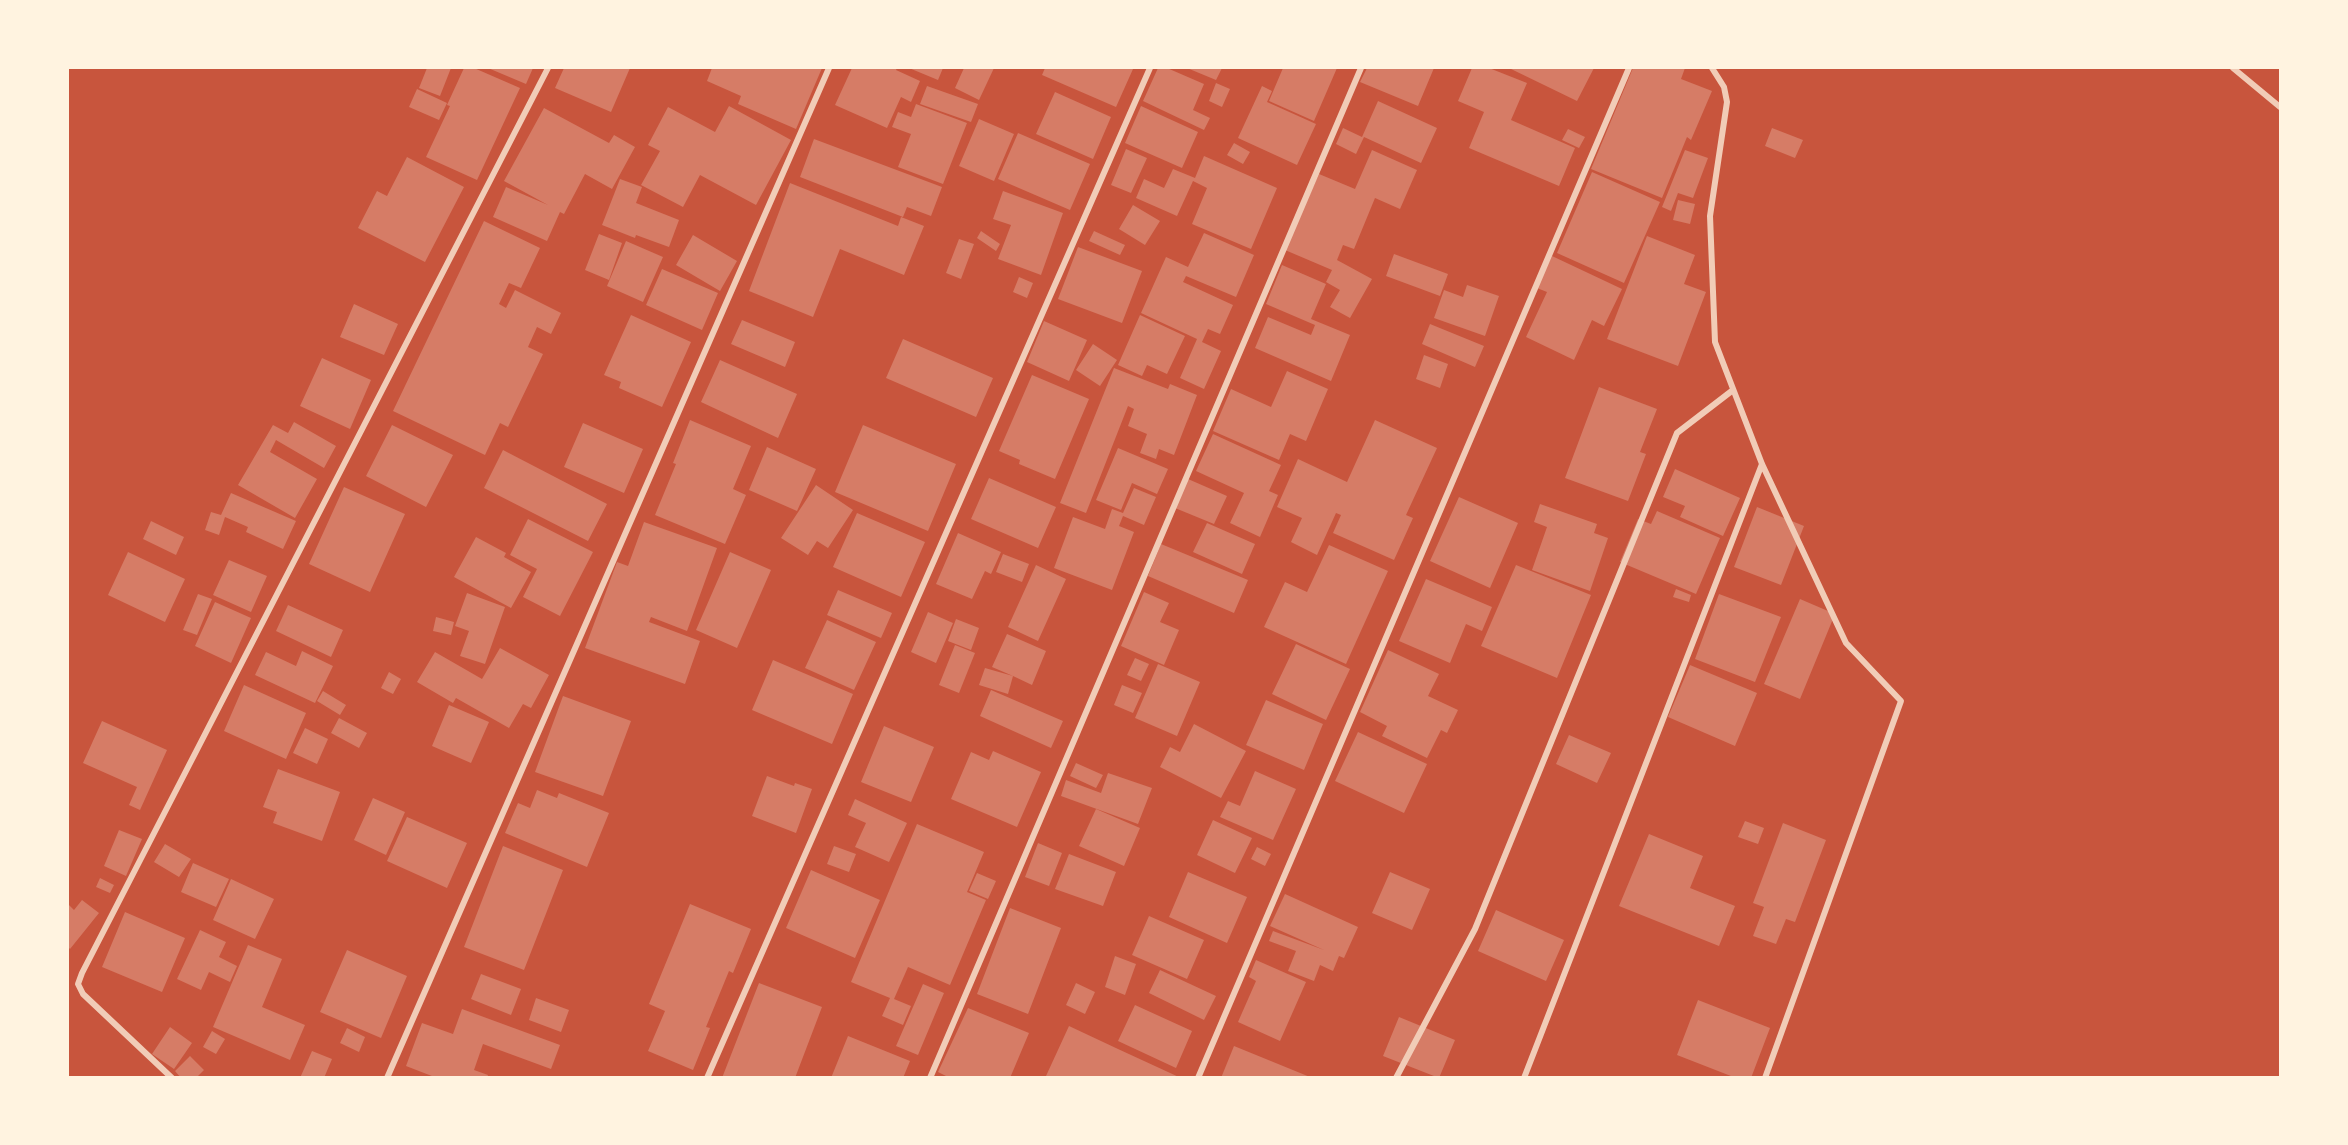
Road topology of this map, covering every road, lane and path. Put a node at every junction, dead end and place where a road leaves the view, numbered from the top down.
1 (548, 68) edge
2 (830, 68) edge
3 (1150, 68) edge
4 (1361, 68) edge
5 (1629, 68) edge
6 (1712, 68) edge
7 (2233, 68) edge
8 (2280, 107) edge
9 (1733, 390) junction
10 (1762, 464) junction
11 (172, 1077) edge
12 (387, 1077) edge
13 (707, 1077) edge
14 (930, 1077) edge
15 (1198, 1077) edge
16 (1396, 1077) edge
17 (1524, 1077) edge
18 (1765, 1077) edge

1 - 11 street
2 - 12 street
3 - 13 street
4 - 14 street
5 - 15 street
6 - 9 street
7 - 8 street
9 - 10 street
9 - 16 street
10 - 17 street
10 - 18 street

